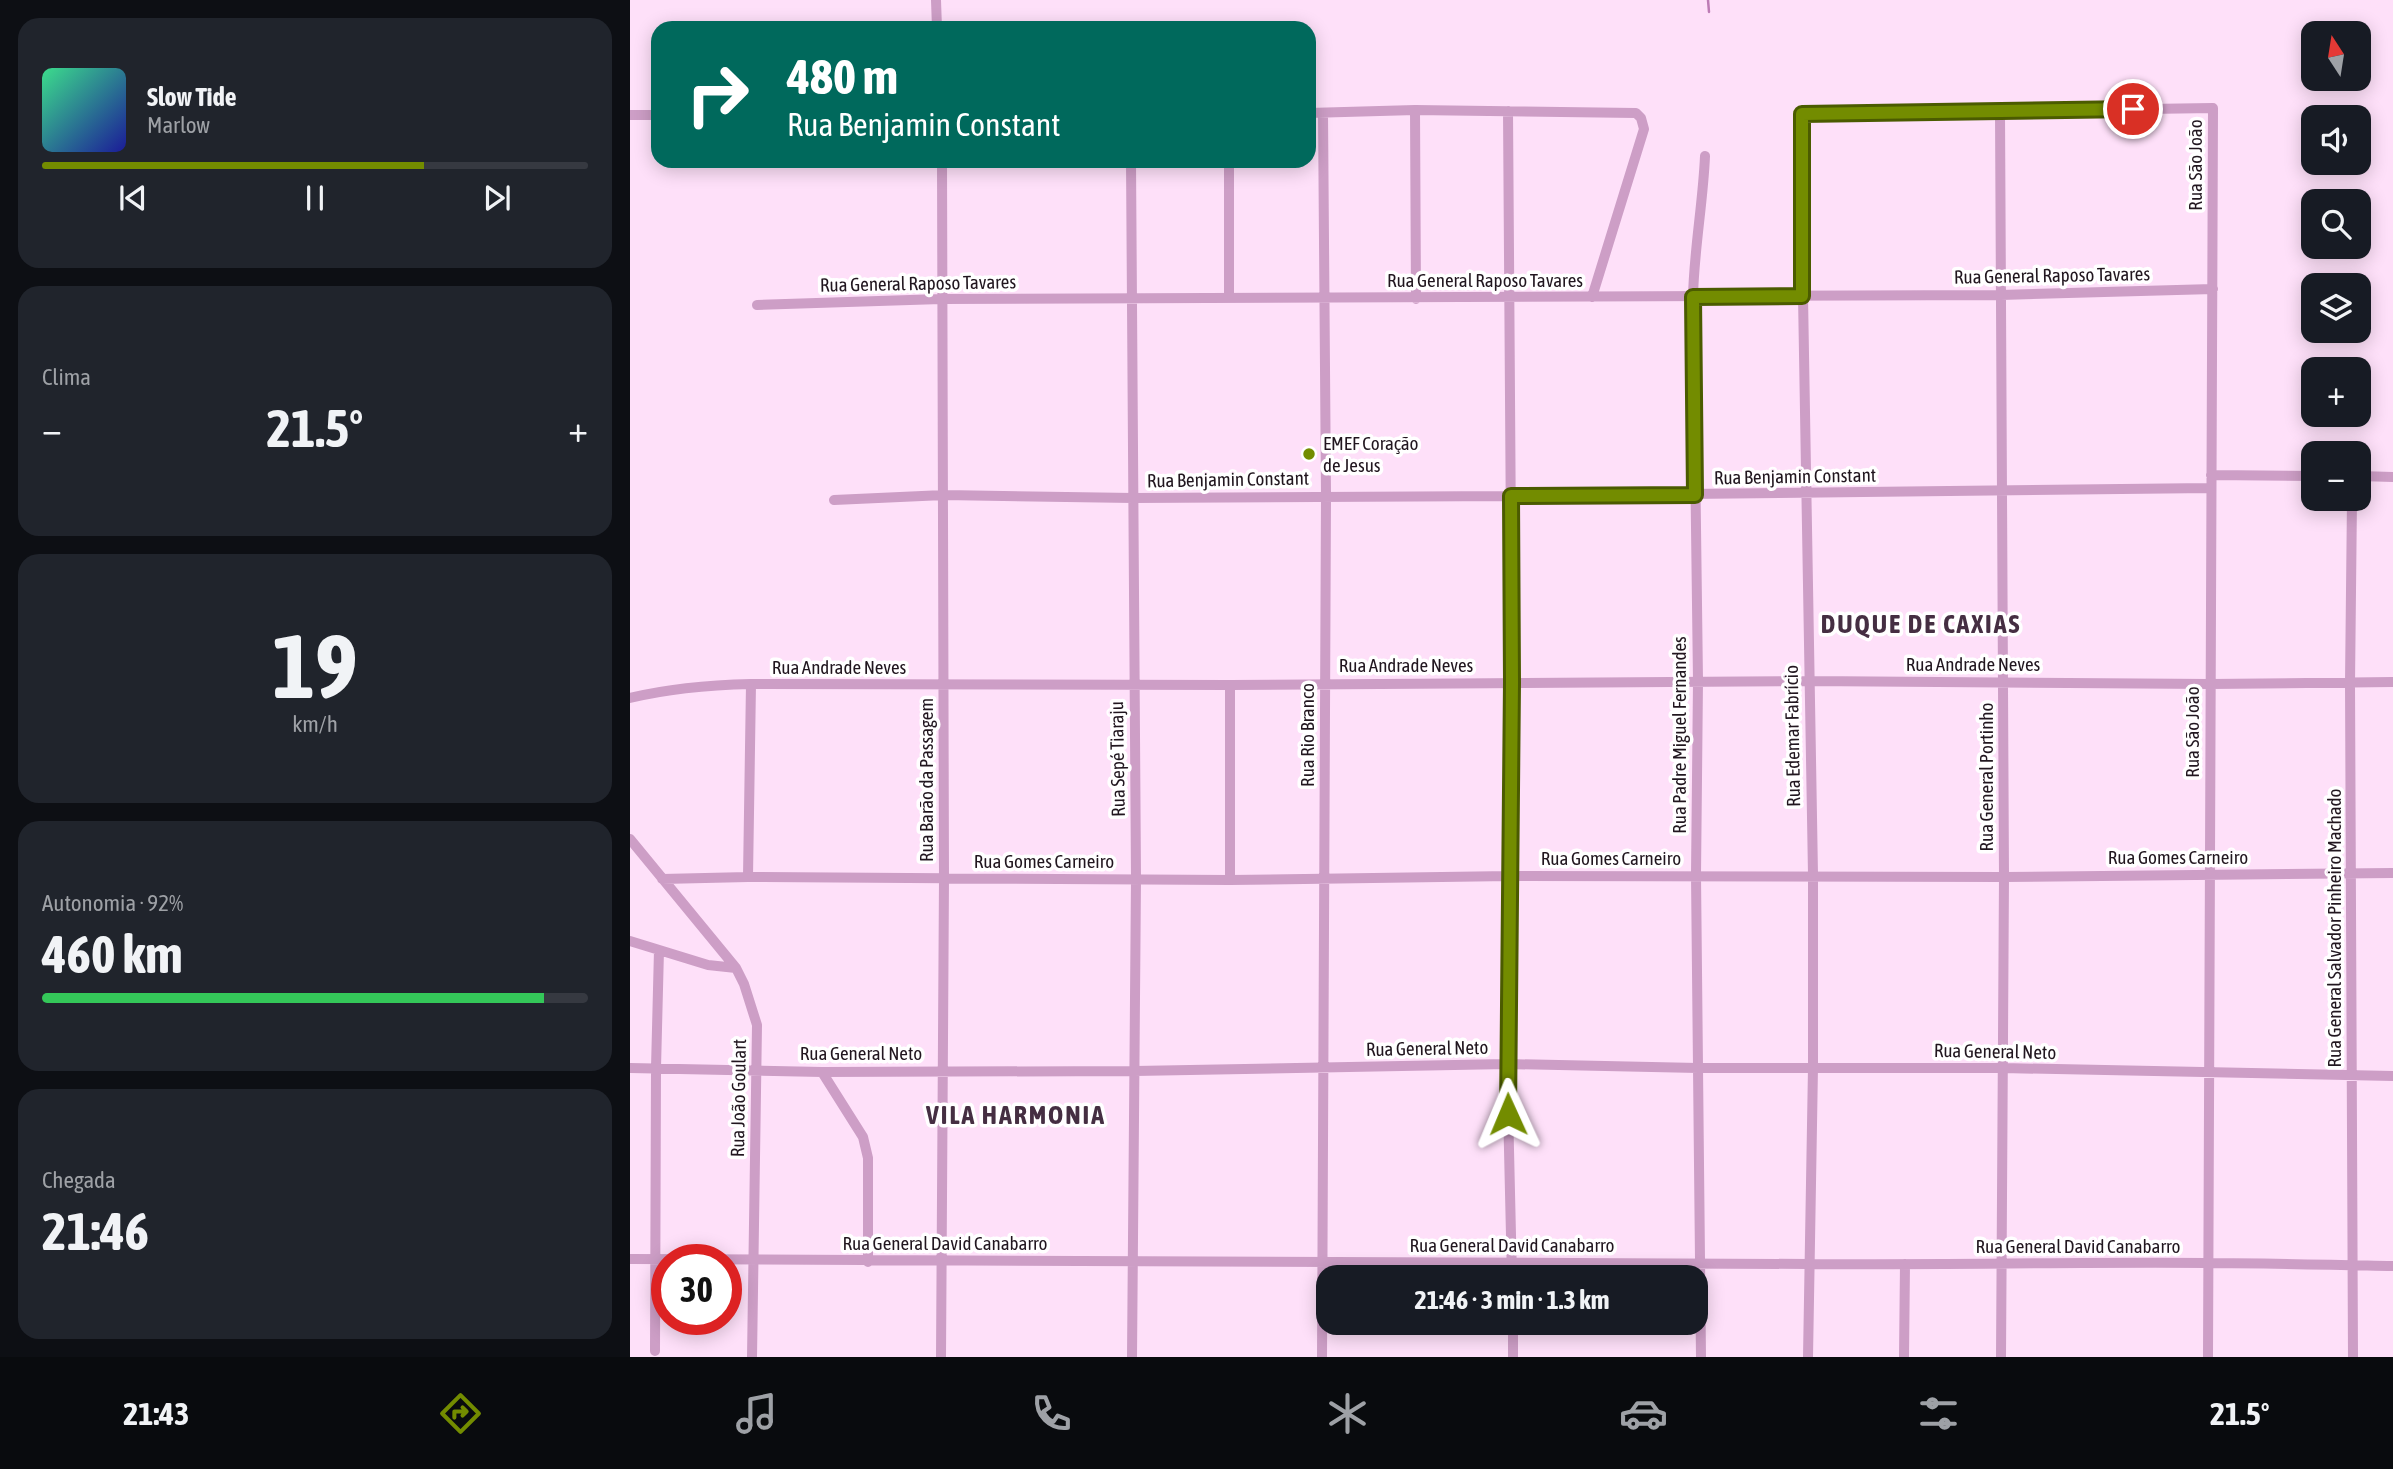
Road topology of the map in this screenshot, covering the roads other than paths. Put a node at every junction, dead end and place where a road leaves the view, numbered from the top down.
1 (936, 0) edge
2 (937, 21) edge
3 (1415, 110) junction
4 (1508, 111) junction
5 (2000, 112) junction
6 (1316, 113) edge
7 (1323, 113) junction
8 (630, 115) edge
9 (651, 115) edge
10 (1705, 156) dead end
11 (942, 168) edge
12 (1131, 168) edge
13 (1228, 168) edge
14 (2213, 289) junction
15 (2001, 295) junction
16 (1510, 296) junction
17 (1802, 296) junction
18 (1325, 297) junction
19 (1592, 297) junction
20 (1693, 297) junction
21 (1229, 298) junction
22 (942, 299) junction
23 (1132, 299) junction
24 (1416, 299) junction
25 (757, 305) dead end
26 (2211, 475) junction
27 (2301, 476) edge
28 (2371, 476) edge
29 (2393, 477) edge
30 (2210, 488) junction
31 (2003, 492) junction
32 (1807, 493) junction
33 (944, 495) junction
34 (1695, 495) junction
35 (1326, 496) junction
36 (1511, 496) junction
37 (1133, 498) junction
38 (834, 500) dead end
39 (2351, 511) edge
40 (1698, 681) junction
41 (1808, 681) junction
42 (2003, 681) junction
43 (1512, 682) junction
44 (2393, 682) edge
45 (1325, 683) junction
46 (2350, 683) junction
47 (751, 684) junction
48 (944, 684) junction
49 (1134, 684) junction
50 (2210, 684) junction
51 (1230, 685) junction
52 (630, 698) edge
53 (630, 839) edge
54 (2393, 873) edge
55 (2209, 874) junction
56 (2351, 874) junction
57 (1813, 875) junction
58 (1510, 876) junction
59 (1696, 876) junction
60 (748, 877) junction
61 (2004, 877) junction
62 (662, 878) junction
63 (944, 878) junction
64 (1136, 879) junction
65 (1324, 879) junction
66 (1230, 880) junction
67 (630, 941) edge
68 (659, 950) junction
69 (736, 968) junction
70 (1507, 1064) junction
71 (1813, 1067) junction
72 (656, 1068) junction
73 (1324, 1068) junction
74 (1698, 1068) junction
75 (2003, 1068) junction
76 (630, 1069) edge
77 (757, 1070) junction
78 (1135, 1070) junction
79 (944, 1071) junction
80 (822, 1072) junction
81 (2210, 1073) junction
82 (2353, 1075) junction
83 (2393, 1076) edge
84 (656, 1244) edge
85 (630, 1259) edge
86 (651, 1260) edge
87 (742, 1260) edge
88 (753, 1260) junction
89 (1133, 1260) junction
90 (868, 1262) junction
91 (941, 1262) junction
92 (1321, 1262) junction
93 (1700, 1262) junction
94 (1512, 1263) junction
95 (2209, 1263) junction
96 (1808, 1264) junction
97 (1905, 1264) junction
98 (2003, 1264) junction
99 (2354, 1265) junction
100 (2393, 1266) edge
101 (655, 1335) edge
102 (1513, 1335) edge
103 (655, 1351) dead end
104 (752, 1357) edge
105 (941, 1357) edge
106 (1132, 1357) edge
107 (1322, 1357) edge
108 (1513, 1357) edge
109 (1701, 1357) edge
110 (1808, 1357) edge
111 (1904, 1357) edge
112 (2001, 1357) edge
113 (2208, 1357) edge
114 (2353, 1357) edge

1 - 2 street
3 - 4 street
3 - 7 street
3 - 24 street
4 - 16 street
4 - 19 street
5 - 14 street, Rua São João
5 - 15 street, Rua General Portinho
5 - 17 street, Rua Edemar Fabrício
6 - 7 street
7 - 18 street, Rua Rio Branco
8 - 9 street
10 - 20 street, Rua Padre Miguel Fernandes
11 - 22 street, Rua Barão da Passagem
12 - 23 street, Rua Sepé Tiaraju
13 - 21 street
14 - 15 street, Rua General Raposo Tavares
14 - 26 street, Rua São João
15 - 17 street, Rua General Raposo Tavares
15 - 31 street, Rua General Portinho
16 - 19 street, Rua General Raposo Tavares
16 - 24 street, Rua General Raposo Tavares
16 - 36 street
17 - 20 street, Rua General Raposo Tavares
17 - 32 street, Rua Edemar Fabrício
18 - 21 street, Rua General Raposo Tavares
18 - 24 street, Rua General Raposo Tavares
18 - 35 street, Rua Rio Branco
19 - 20 street, Rua General Raposo Tavares
20 - 34 street, Rua Padre Miguel Fernandes
21 - 23 street, Rua General Raposo Tavares
22 - 23 street, Rua General Raposo Tavares
22 - 25 street, Rua General Raposo Tavares
22 - 33 street, Rua Barão da Passagem
23 - 37 street, Rua Sepé Tiaraju
26 - 27 street
26 - 30 street, Rua São João
28 - 29 street
30 - 31 street, Rua Benjamin Constant
30 - 50 street, Rua São João
31 - 32 street, Rua Benjamin Constant
31 - 42 street, Rua General Portinho
32 - 34 street, Rua Benjamin Constant
32 - 41 street, Rua Edemar Fabrício
33 - 37 street, Rua Benjamin Constant
33 - 38 street, Rua Benjamin Constant
33 - 48 street, Rua Barão da Passagem
34 - 36 street, Rua Benjamin Constant
34 - 40 street, Rua Padre Miguel Fernandes
35 - 36 street, Rua Benjamin Constant
35 - 37 street, Rua Benjamin Constant
35 - 45 street, Rua Rio Branco
36 - 43 street
37 - 49 street, Rua Sepé Tiaraju
39 - 46 street, Rua General Salvador Pinheiro Machado
40 - 41 street, Rua Andrade Neves
40 - 43 street, Rua Andrade Neves
40 - 59 street, Rua Padre Miguel Fernandes
41 - 42 street, Rua Andrade Neves
41 - 57 street, Rua Edemar Fabrício
42 - 50 street, Rua Andrade Neves
42 - 61 street, Rua General Portinho
43 - 45 street, Rua Andrade Neves
43 - 58 street
44 - 46 street, Rua Andrade Neves
45 - 51 street, Rua Andrade Neves
45 - 65 street, Rua Rio Branco
46 - 50 street, Rua Andrade Neves
46 - 56 street, Rua General Salvador Pinheiro Machado
47 - 48 street, Rua Andrade Neves
47 - 52 street, Rua Andrade Neves
47 - 60 street
48 - 49 street, Rua Andrade Neves
48 - 63 street, Rua Barão da Passagem
49 - 51 street, Rua Andrade Neves
49 - 64 street, Rua Sepé Tiaraju
50 - 55 street, Rua São João
51 - 66 street
53 - 62 street, Rua João Goulart
54 - 56 street, Rua Gomes Carneiro
55 - 56 street, Rua Gomes Carneiro
55 - 61 street, Rua Gomes Carneiro
55 - 81 street, Rua São João
56 - 82 street, Rua General Salvador Pinheiro Machado
57 - 59 street, Rua Gomes Carneiro
57 - 61 street, Rua Gomes Carneiro
57 - 71 street, Rua Edemar Fabrício
58 - 59 street, Rua Gomes Carneiro
58 - 65 street, Rua Gomes Carneiro
58 - 70 street
59 - 74 street, Rua Padre Miguel Fernandes
60 - 62 street, Rua Gomes Carneiro
60 - 63 street, Rua Gomes Carneiro
61 - 75 street, Rua General Portinho
62 - 69 street, Rua João Goulart
63 - 64 street, Rua Gomes Carneiro
63 - 79 street, Rua Barão da Passagem
64 - 66 street, Rua Gomes Carneiro
64 - 78 street, Rua Sepé Tiaraju
65 - 66 street, Rua Gomes Carneiro
65 - 73 street, Rua Rio Branco
67 - 68 street
68 - 69 street
68 - 72 street
69 - 77 street, Rua João Goulart
70 - 73 street, Rua General Neto
70 - 74 street, Rua General Neto
70 - 94 street
71 - 74 street, Rua General Neto
71 - 75 street, Rua General Neto
71 - 96 street, Rua Edemar Fabrício
72 - 76 street, Rua General Neto
72 - 77 street, Rua General Neto
72 - 84 street
73 - 78 street, Rua General Neto
73 - 92 street, Rua Rio Branco
74 - 93 street, Rua Padre Miguel Fernandes
75 - 81 street, Rua General Neto
75 - 98 street, Rua General Portinho
77 - 80 street, Rua General Neto
77 - 88 street, Rua João Goulart
78 - 79 street, Rua General Neto
78 - 89 street, Rua Sepé Tiaraju
79 - 80 street, Rua General Neto
79 - 91 street, Rua Barão da Passagem
80 - 90 street
81 - 82 street, Rua General Neto
81 - 95 street, Rua São João
82 - 83 street, Rua General Neto
82 - 99 street, Rua General Salvador Pinheiro Machado
85 - 86 street, Rua General David Canabarro
87 - 88 street, Rua General David Canabarro
88 - 90 street, Rua General David Canabarro
88 - 104 street, Rua João Goulart
89 - 91 street, Rua General David Canabarro
89 - 92 street, Rua General David Canabarro
89 - 106 street, Rua Sepé Tiaraju
90 - 91 street, Rua General David Canabarro
91 - 105 street, Rua Barão da Passagem
92 - 94 street, Rua General David Canabarro
92 - 107 street, Rua Rio Branco
93 - 94 street, Rua General David Canabarro
93 - 96 street, Rua General David Canabarro
93 - 109 street, Rua Padre Miguel Fernandes
95 - 98 street, Rua General David Canabarro
95 - 99 street, Rua General David Canabarro
95 - 113 street, Rua São João
96 - 97 street, Rua General David Canabarro
96 - 110 street, Rua Edemar Fabrício
97 - 98 street, Rua General David Canabarro
97 - 111 street
98 - 112 street, Rua General Portinho
99 - 100 street, Rua General David Canabarro
99 - 114 street, Rua General Salvador Pinheiro Machado
101 - 103 street
102 - 108 street

